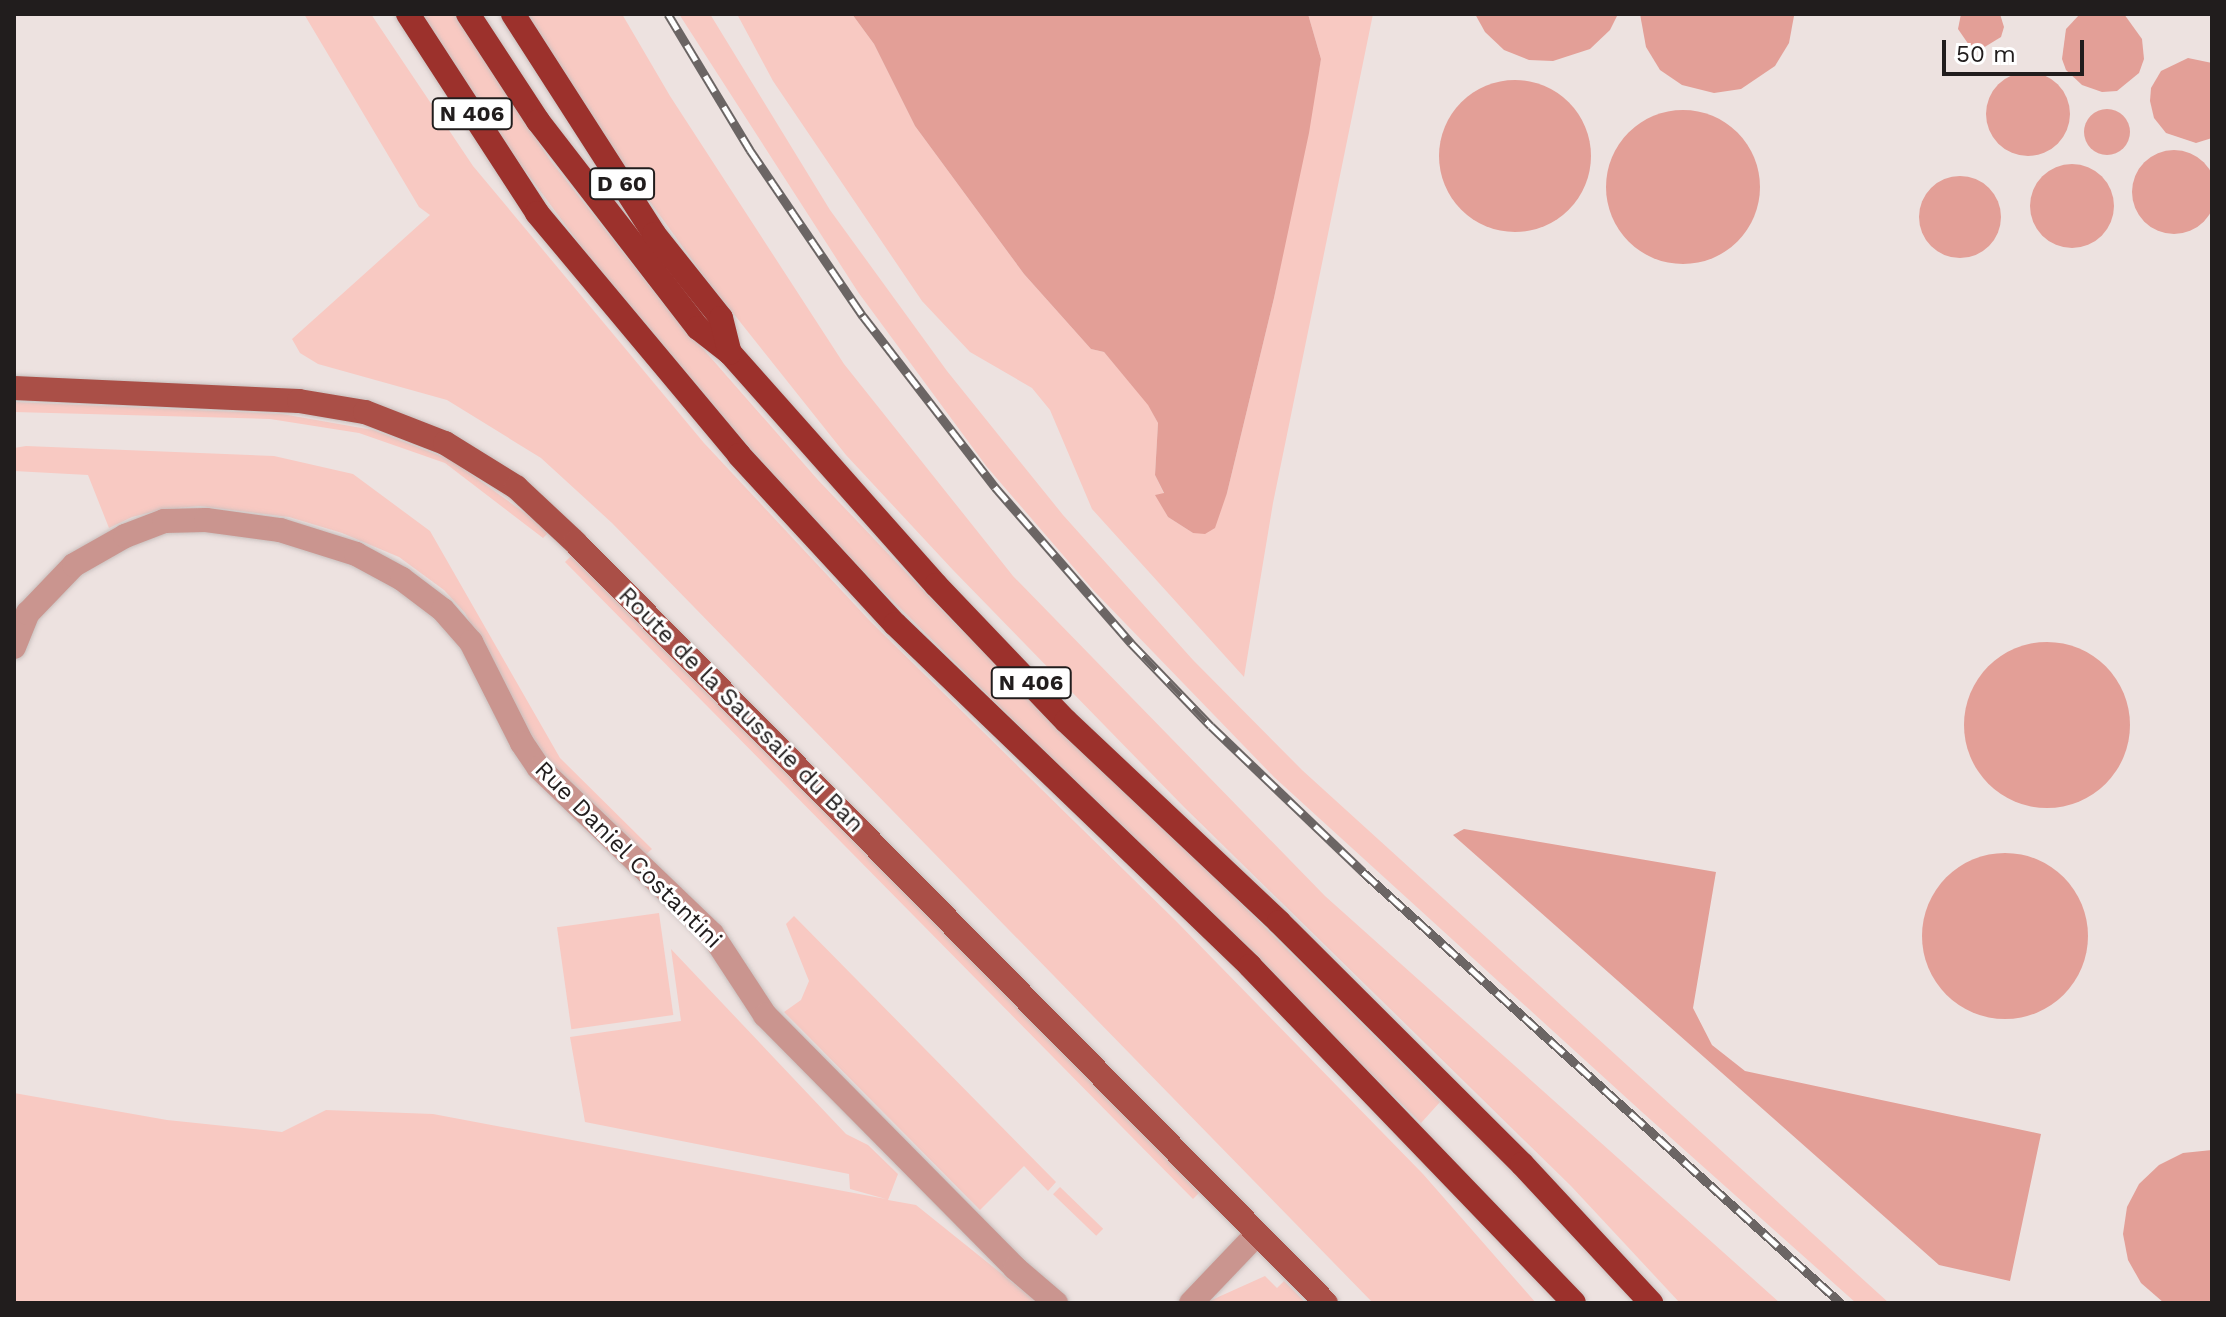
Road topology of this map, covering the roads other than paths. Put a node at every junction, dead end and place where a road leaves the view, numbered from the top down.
1 (408, 14) edge
2 (468, 14) edge
3 (513, 14) edge
4 (730, 353) junction
5 (16, 389) edge
6 (14, 647) edge
7 (1257, 1234) junction
8 (1533, 1258) junction
9 (1056, 1303) edge
10 (1191, 1303) edge
11 (1326, 1303) edge
12 (1556, 1303) edge
13 (1574, 1303) edge
14 (1651, 1303) edge

1 - 8 highway, N 406
2 - 4 highway, N 406
3 - 4 highway, D 60
4 - 14 highway, N 406
5 - 7 main road, Route de la Saussaie du Ban
6 - 9 street, Rue Daniel Costantini
7 - 10 street
7 - 11 main road, Route de la Saussaie du Ban
8 - 12 highway
8 - 13 highway, N 406

